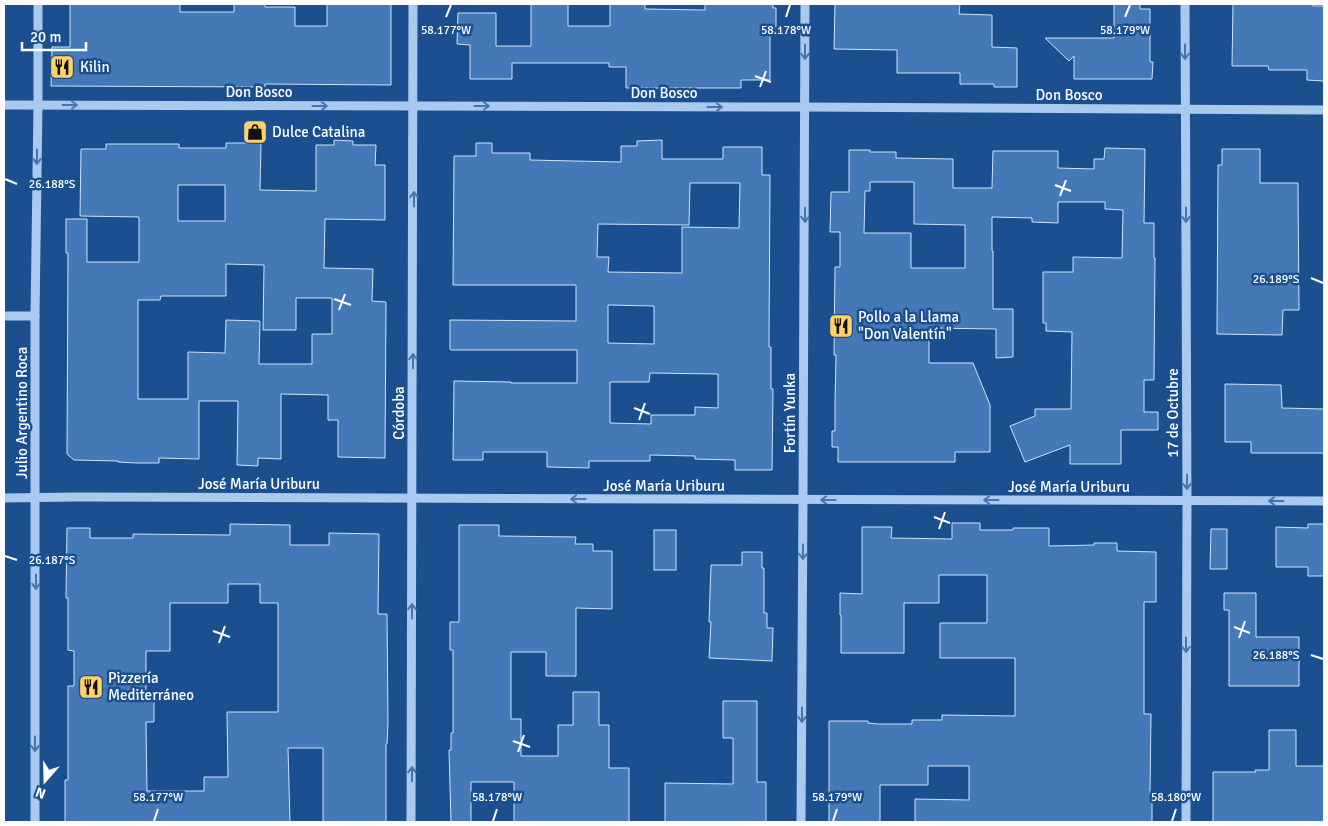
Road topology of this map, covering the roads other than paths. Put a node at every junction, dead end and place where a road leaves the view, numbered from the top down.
1 (38, 4) edge
2 (413, 4) edge
3 (805, 4) edge
4 (1186, 4) edge
5 (4, 105) edge
6 (38, 105) junction
7 (414, 106) junction
8 (805, 107) junction
9 (1186, 109) junction
10 (1324, 110) edge
11 (4, 316) edge
12 (35, 316) junction
13 (4, 498) edge
14 (36, 498) junction
15 (413, 498) junction
16 (803, 500) junction
17 (1187, 500) junction
18 (1324, 501) edge
19 (35, 822) edge
20 (411, 822) edge
21 (801, 822) edge
22 (1186, 822) edge

1 - 6 street, Julio Argentino Roca
2 - 7 street, Córdoba
3 -> 8 street, Fortín Yunka
4 -> 9 street, 17 de Octubre
5 - 6 street, Don Bosco
6 -> 7 street, Don Bosco
6 -> 12 street, Julio Argentino Roca
7 -> 8 street, Don Bosco
15 -> 7 street, Córdoba
8 - 9 street, Don Bosco
8 -> 16 street, Fortín Yunka
9 - 10 street, Don Bosco
9 -> 17 street, 17 de Octubre
11 - 12 street
12 - 14 street, Julio Argentino Roca
13 - 14 street, José María Uriburu
14 - 15 street, José María Uriburu
14 -> 19 street, Julio Argentino Roca
16 -> 15 street, José María Uriburu
20 -> 15 street, Córdoba
17 -> 16 street, José María Uriburu
16 -> 21 street, Fortín Yunka
18 -> 17 street, José María Uriburu
17 -> 22 street, 17 de Octubre

